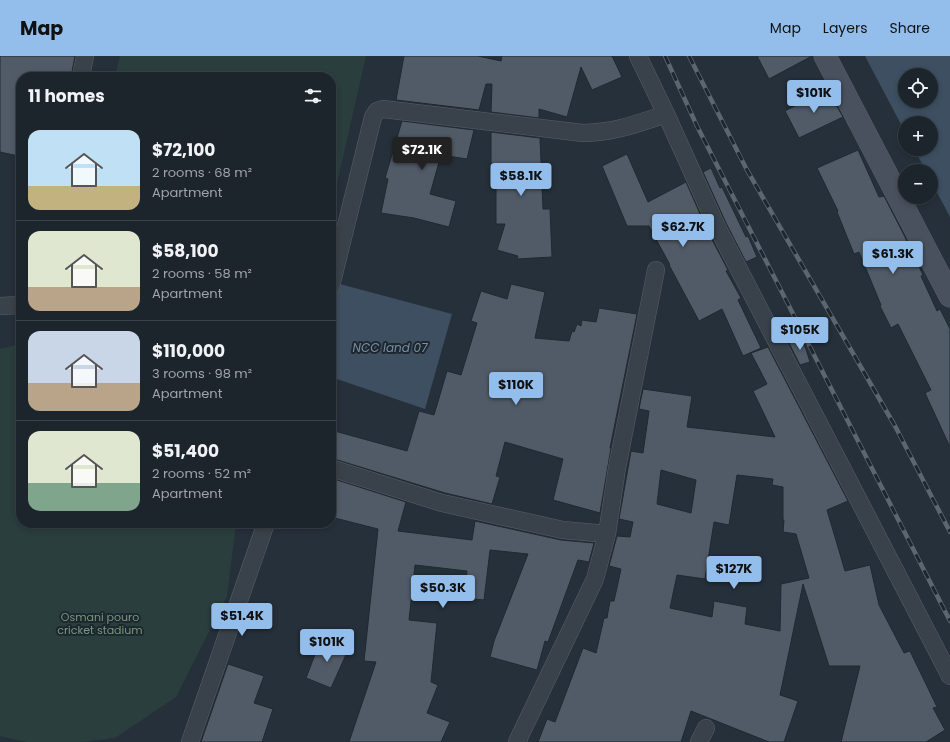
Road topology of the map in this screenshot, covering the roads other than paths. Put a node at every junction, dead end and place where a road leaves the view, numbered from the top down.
1 (85, 56) edge
2 (638, 56) edge
3 (825, 56) edge
4 (83, 72) edge
5 (666, 114) junction
6 (336, 266) edge
7 (656, 270) dead end
8 (950, 296) edge
9 (16, 305) edge
10 (0, 306) edge
11 (336, 470) edge
12 (264, 528) edge
13 (607, 534) junction
14 (950, 676) edge
15 (190, 742) edge
16 (517, 742) edge

1 - 4 street
2 - 5 street
3 - 8 street
5 - 6 street
5 - 14 street
7 - 13 street
9 - 10 street
11 - 13 street
12 - 15 street
13 - 16 street

